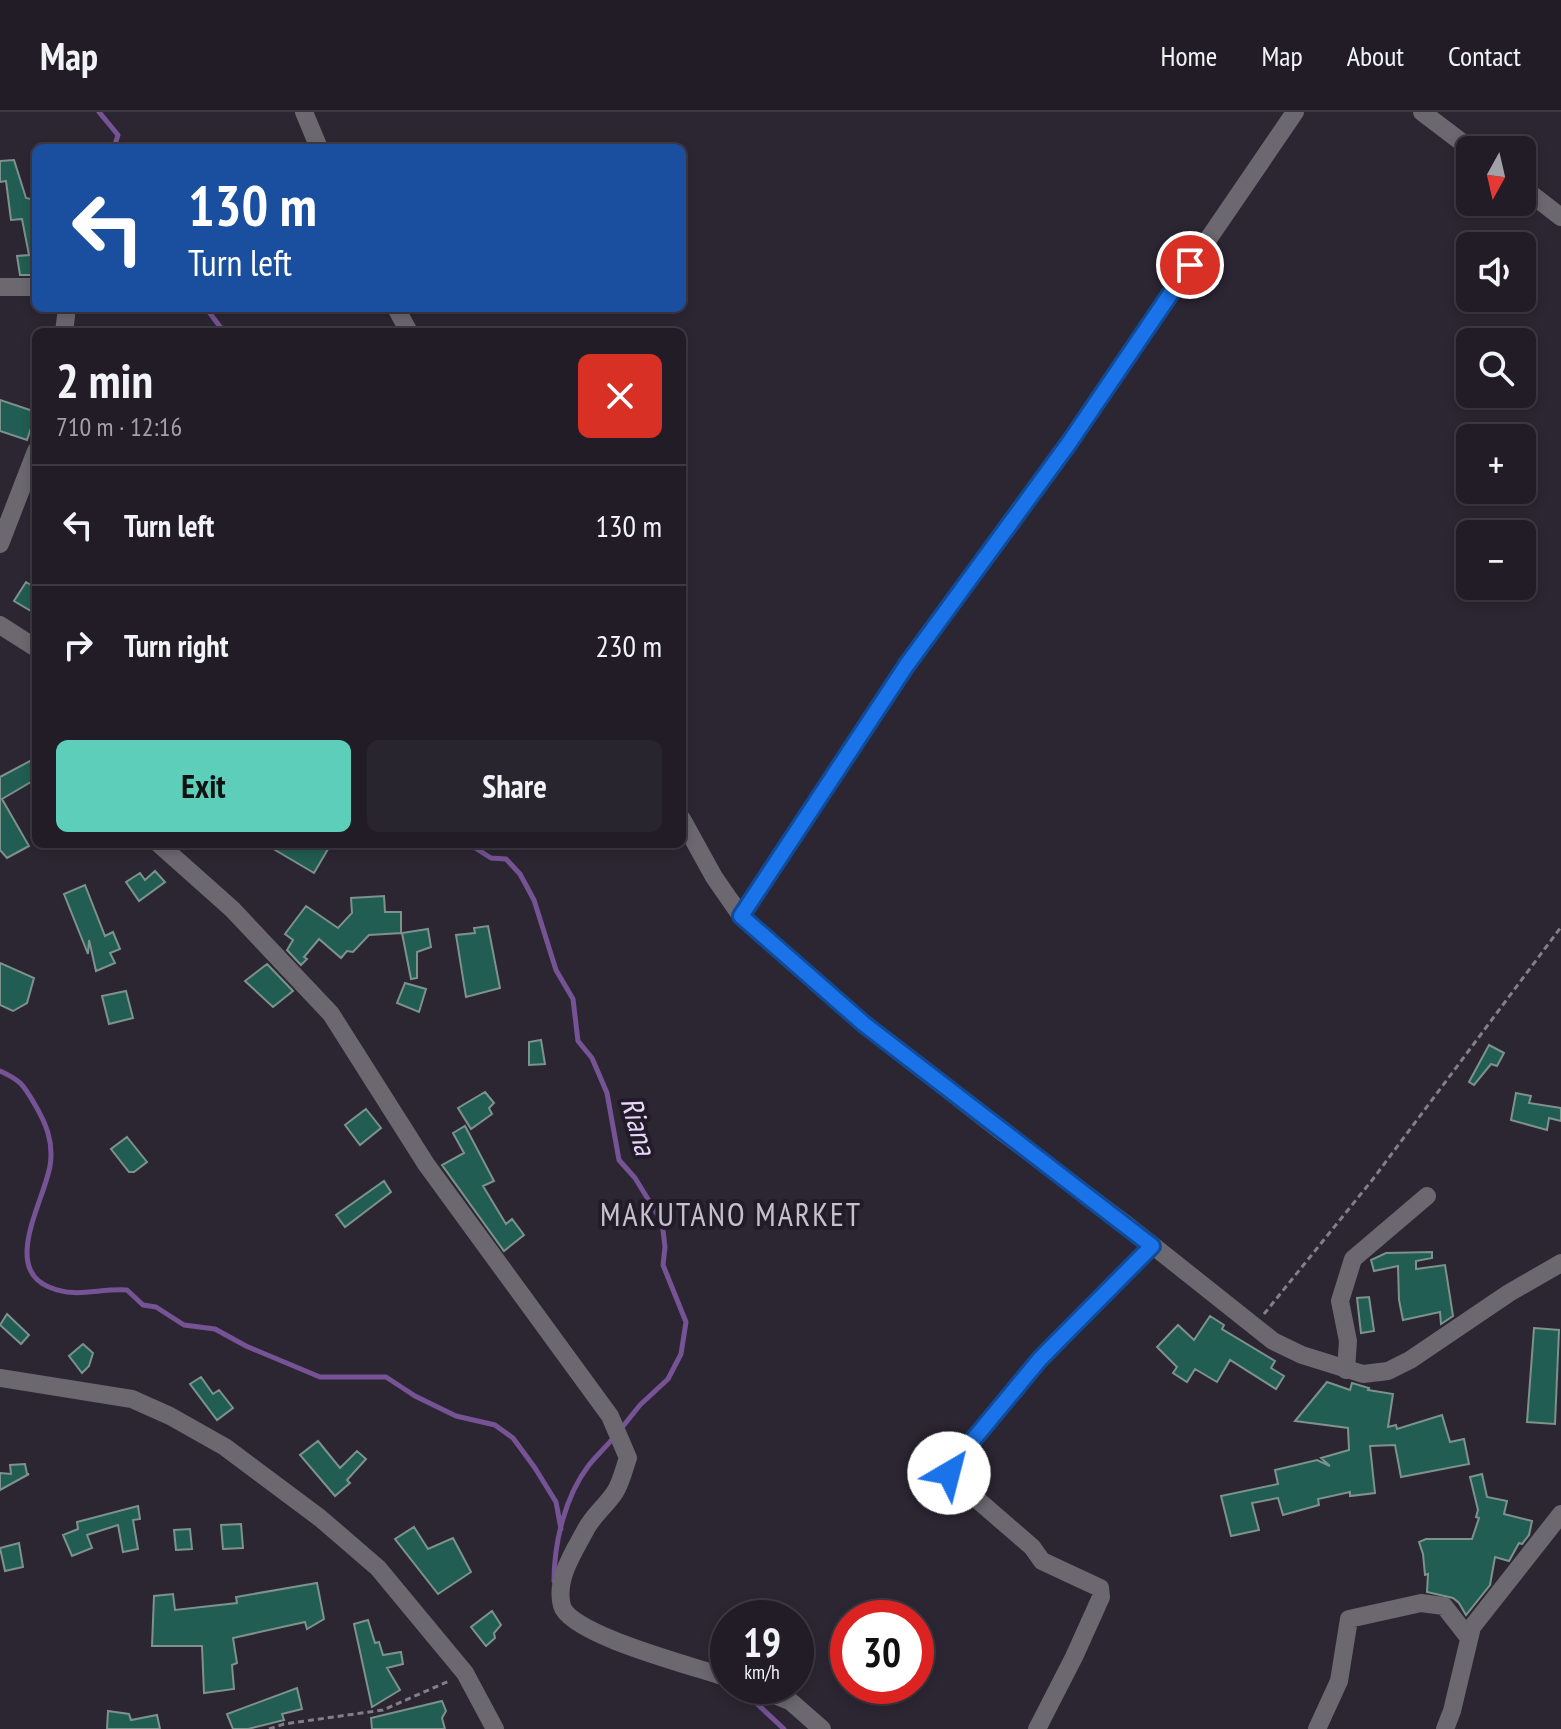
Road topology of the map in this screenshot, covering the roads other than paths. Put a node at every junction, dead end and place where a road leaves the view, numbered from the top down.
1 (304, 112) edge
2 (1295, 112) edge
3 (1422, 112) edge
4 (1456, 138) edge
5 (317, 144) edge
6 (1536, 198) edge
7 (1561, 217) edge
8 (0, 287) edge
9 (32, 287) edge
10 (32, 461) edge
11 (0, 544) edge
12 (0, 625) edge
13 (32, 645) edge
14 (686, 826) edge
15 (163, 848) edge
16 (741, 916) junction
17 (1427, 1196) dead end
18 (1152, 1246) junction
19 (1561, 1263) edge
20 (1346, 1370) junction
21 (0, 1378) edge
22 (1561, 1514) edge
23 (1469, 1638) junction
24 (710, 1672) edge
25 (793, 1704) edge
26 (495, 1729) edge
27 (822, 1729) edge
28 (1037, 1729) edge
29 (1317, 1729) edge
30 (1445, 1729) edge

1 - 5 street
2 - 16 street
3 - 4 street
6 - 7 street
8 - 9 street
10 - 11 street
12 - 13 street
14 - 16 street
15 - 24 street
16 - 18 street
17 - 20 street
18 - 20 street
18 - 28 street
19 - 20 street
21 - 26 street
22 - 23 street
23 - 29 street
23 - 30 street
25 - 27 street

